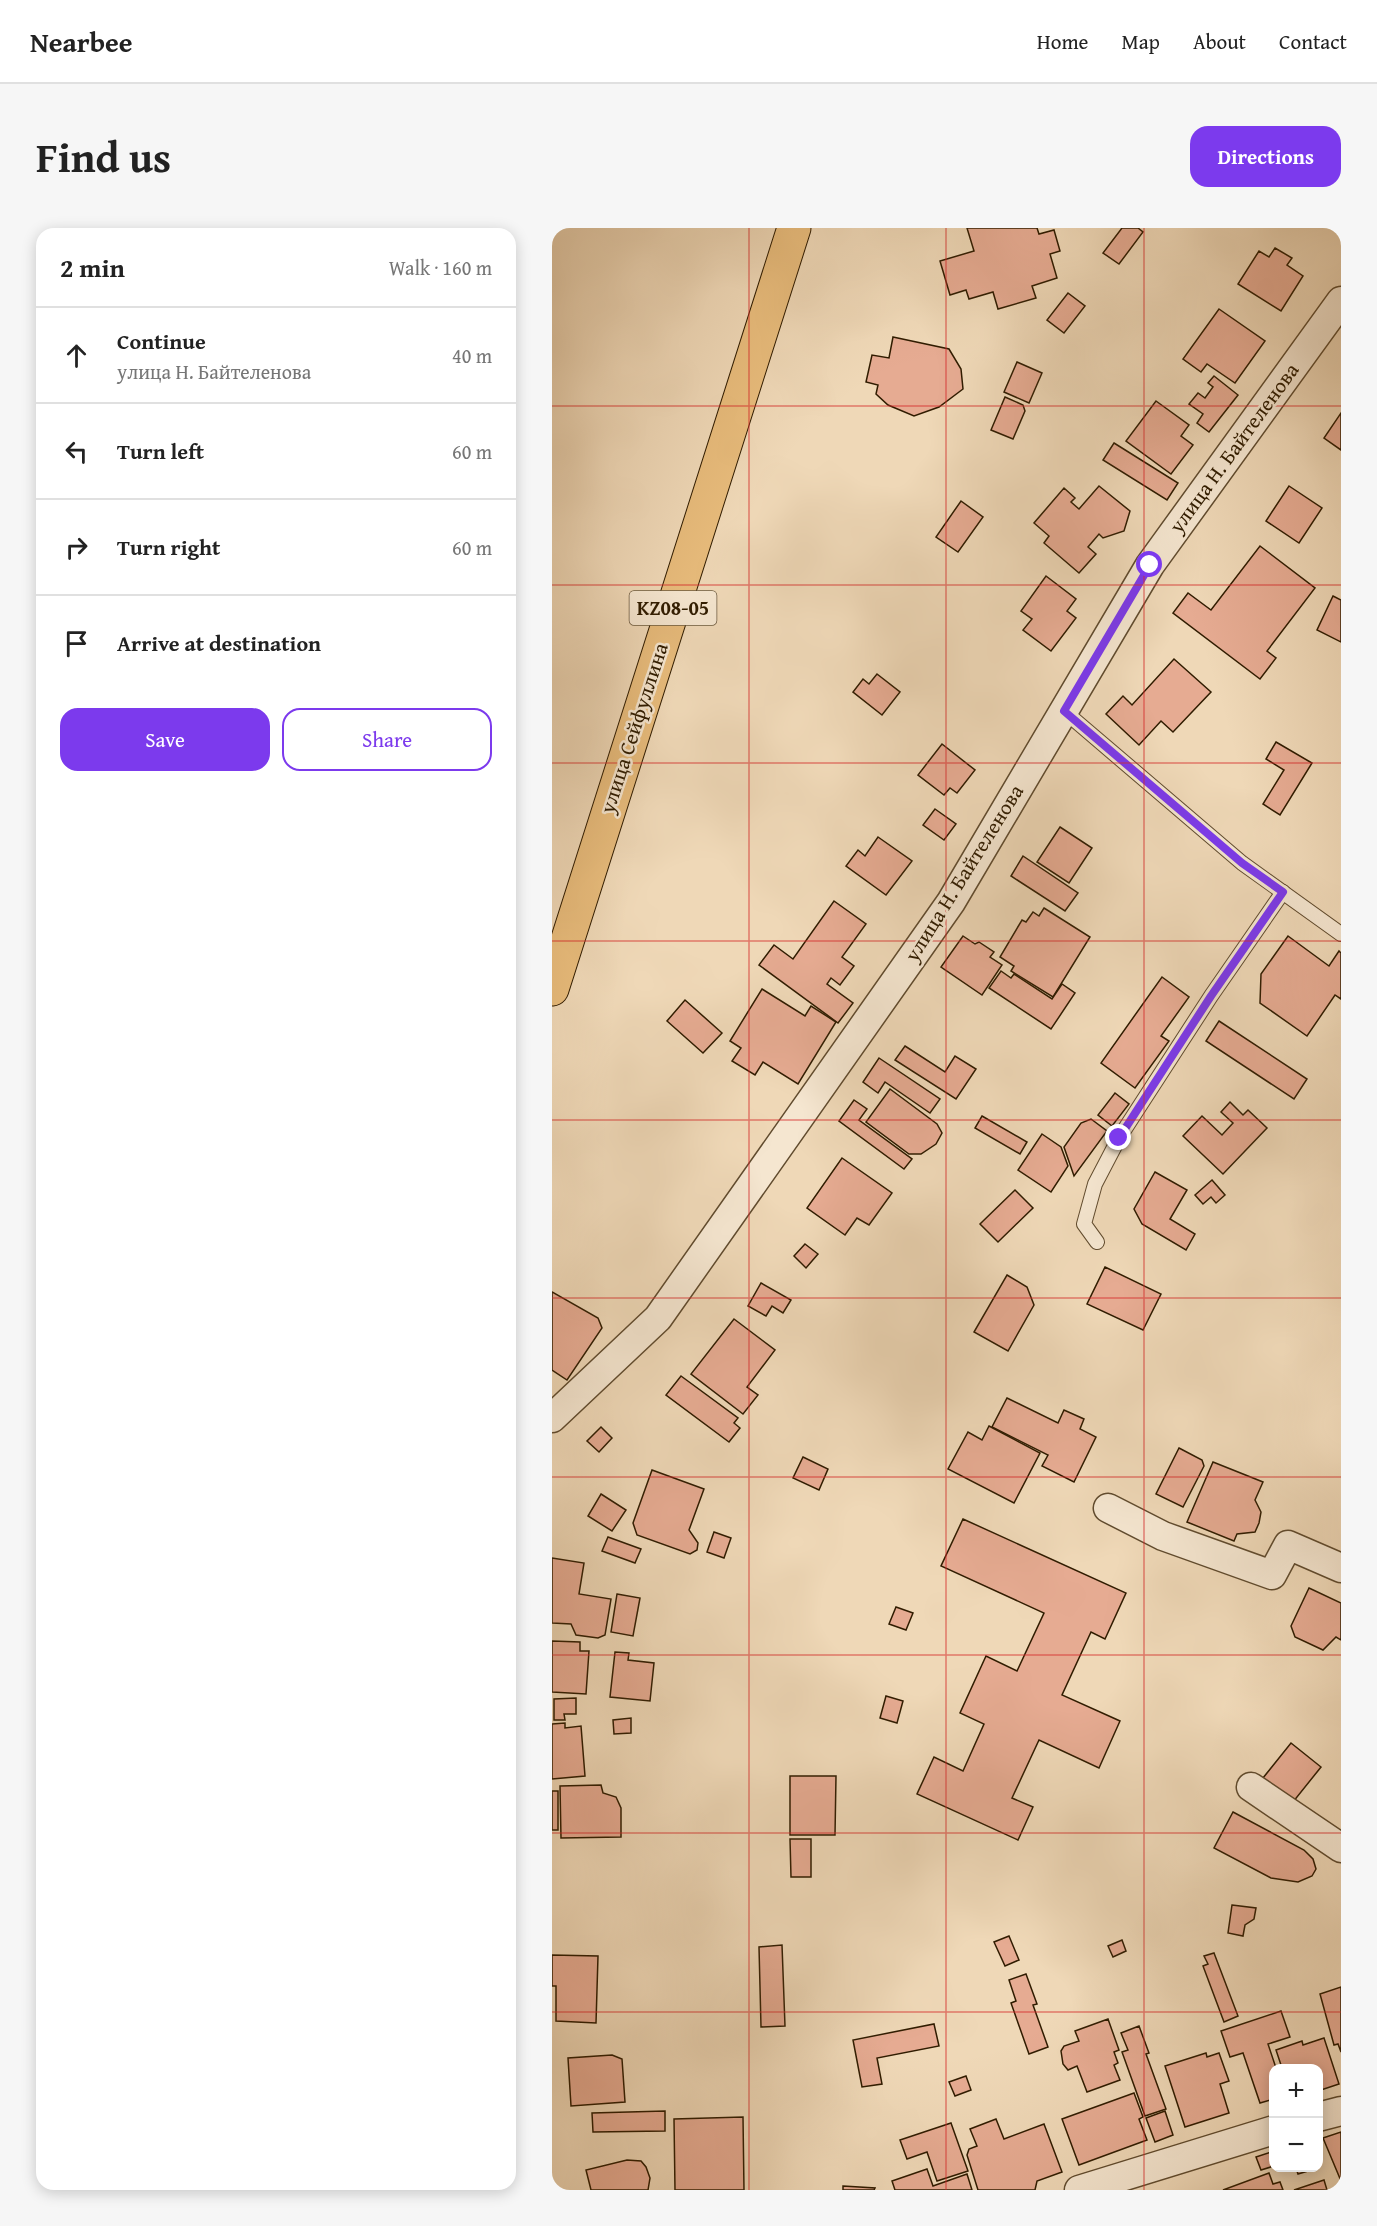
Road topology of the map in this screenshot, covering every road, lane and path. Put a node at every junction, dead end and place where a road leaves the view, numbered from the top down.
1 (795, 228) edge
2 (1341, 301) edge
3 (1064, 711) junction
4 (1283, 892) junction
5 (1341, 934) edge
6 (554, 971) edge
7 (1097, 1242) dead end
8 (552, 1418) edge
9 (1108, 1508) dead end
10 (1341, 1568) edge
11 (1251, 1787) dead end
12 (1341, 1848) edge
13 (1341, 2111) edge
14 (1323, 2116) edge
15 (1269, 2132) edge
16 (1079, 2190) edge

1 - 6 main road, улица Сейфуллина / KZ08-05
2 - 3 street, улица Н. Байтеленова
3 - 4 lane
3 - 8 street, улица Н. Байтеленова
4 - 5 lane
4 - 7 lane
9 - 10 street
11 - 12 street
13 - 14 street
15 - 16 street

